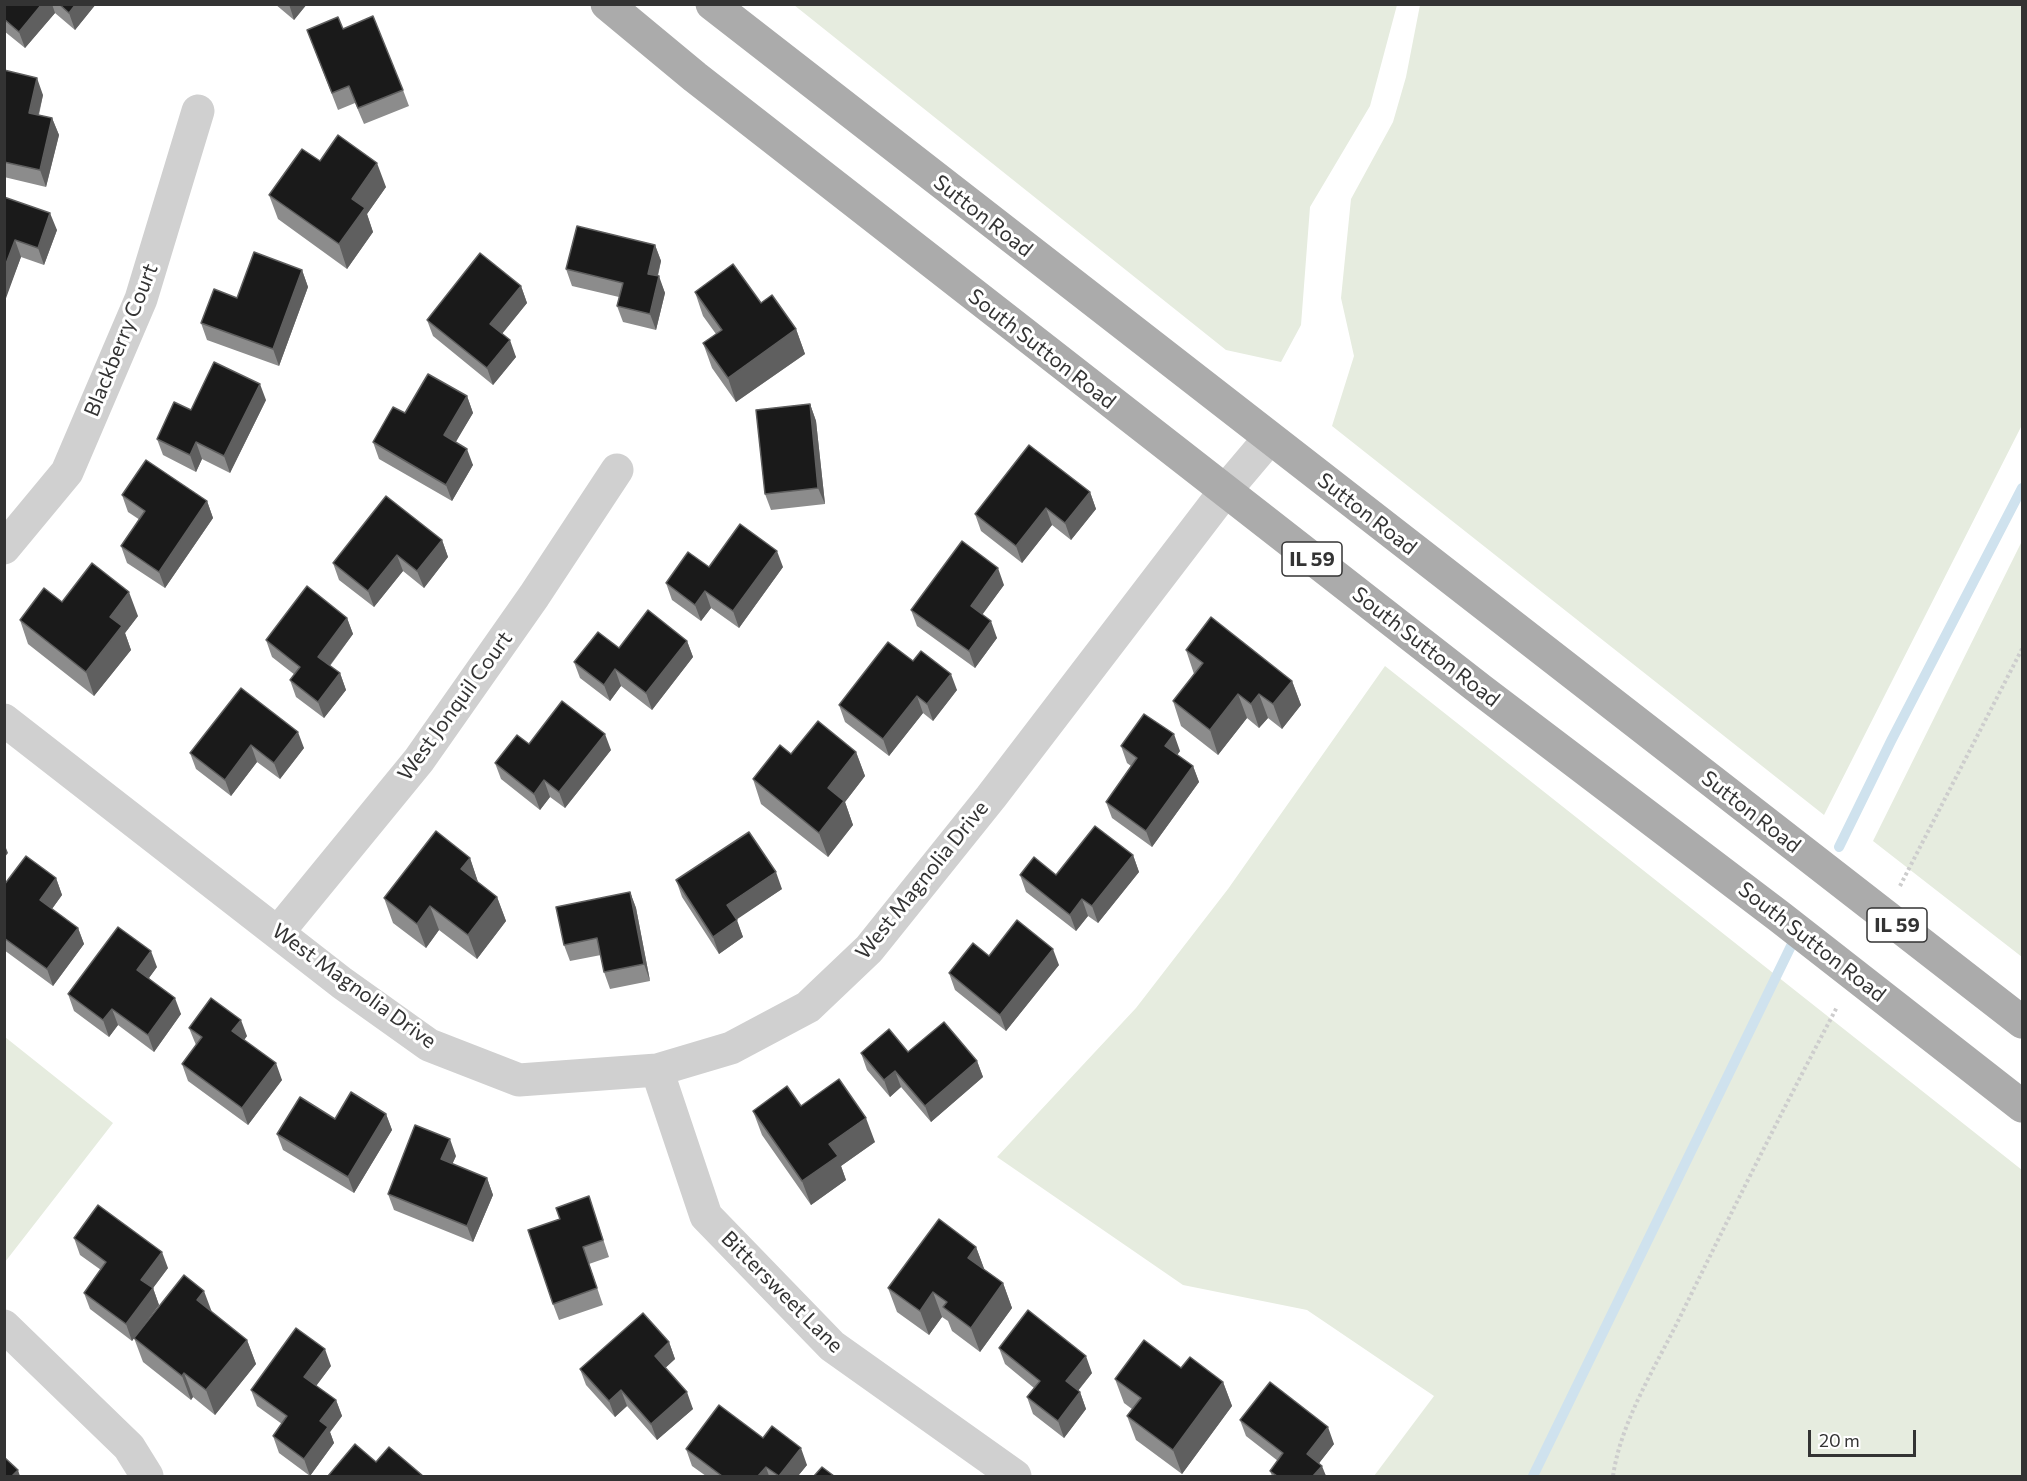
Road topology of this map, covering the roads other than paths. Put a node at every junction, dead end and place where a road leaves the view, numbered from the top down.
1 (607, 4) edge
2 (712, 4) edge
3 (198, 111) dead end
4 (1269, 439) junction
5 (617, 470) dead end
6 (1225, 491) junction
7 (4, 549) edge
8 (4, 720) edge
9 (279, 931) junction
10 (2022, 1022) edge
11 (657, 1070) junction
12 (2022, 1106) edge
13 (4, 1326) edge
14 (147, 1476) edge
15 (1015, 1476) edge

1 - 6 main road, South Sutton Road / IL 59
2 - 4 main road, Sutton Road / IL 59
3 - 7 street, Blackberry Court
4 - 6 street, West Magnolia Drive
4 - 10 main road, Sutton Road / IL 59
5 - 9 street, West Jonquil Court
6 - 11 street, West Magnolia Drive
6 - 12 main road, South Sutton Road / IL 59
8 - 9 street, West Magnolia Drive
9 - 11 street, West Magnolia Drive
11 - 15 street, Bittersweet Lane
13 - 14 street

